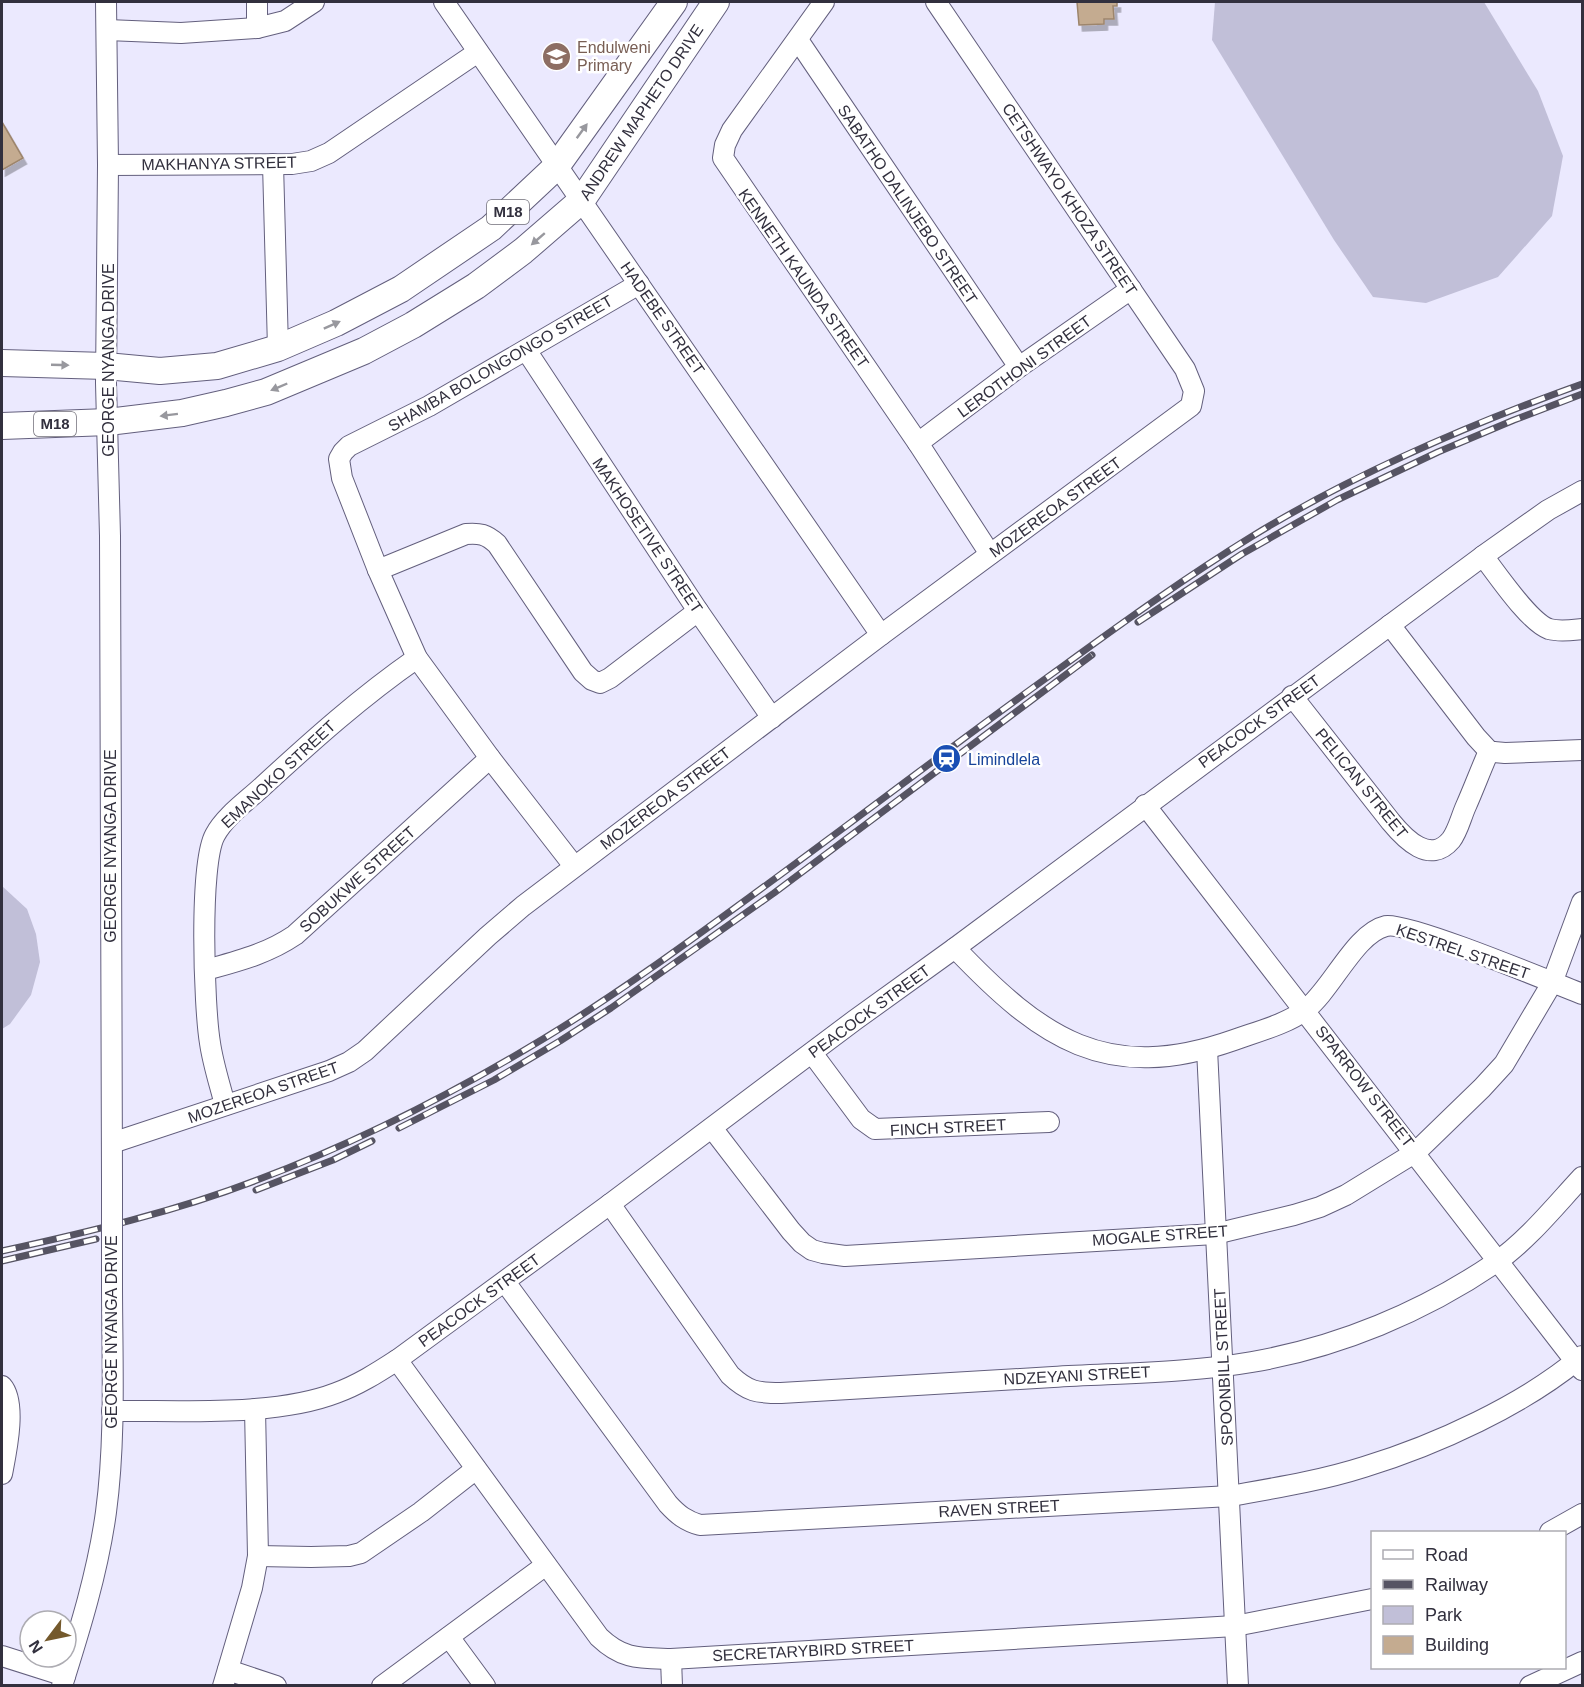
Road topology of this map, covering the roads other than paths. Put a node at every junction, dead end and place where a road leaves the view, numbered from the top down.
1 (106, 2) edge
2 (257, 2) edge
3 (314, 2) edge
4 (444, 2) edge
5 (674, 2) edge
6 (716, 2) edge
7 (825, 2) edge
8 (936, 2) edge
9 (257, 28) junction
10 (106, 30) junction
11 (798, 40) junction
12 (478, 52) junction
13 (273, 164) junction
14 (108, 165) junction
15 (556, 167) junction
16 (582, 200) junction
17 (639, 284) junction
18 (1131, 289) junction
19 (278, 348) junction
20 (526, 350) junction
21 (2, 363) edge
22 (106, 366) junction
23 (1019, 367) junction
24 (1194, 399) joint
25 (108, 422) junction
26 (2, 426) edge
27 (918, 443) junction
28 (1582, 491) edge
29 (990, 554) junction
30 (1482, 556) junction
31 (378, 570) junction
32 (698, 611) junction
33 (1390, 625) junction
34 (1582, 629) edge
35 (881, 635) junction
36 (417, 658) junction
37 (1292, 696) junction
38 (772, 718) junction
39 (1582, 750) edge
40 (1489, 751) junction
41 (490, 758) junction
42 (1145, 805) junction
43 (574, 866) junction
44 (1582, 902) edge
45 (955, 948) junction
46 (206, 970) junction
47 (1552, 983) junction
48 (1582, 994) edge
49 (1306, 1010) junction
50 (1207, 1049) junction
51 (812, 1053) junction
52 (225, 1105) junction
53 (1049, 1122) dead end
54 (712, 1128) junction
55 (112, 1143) junction
56 (1416, 1152) junction
57 (1582, 1177) edge
58 (610, 1204) junction
59 (1215, 1234) junction
60 (1497, 1262) junction
61 (505, 1282) junction
62 (397, 1360) junction
63 (1580, 1362) edge
64 (1223, 1365) junction
65 (2, 1386) edge
66 (255, 1409) junction
67 (111, 1411) junction
68 (476, 1469) junction
69 (2, 1474) edge
70 (1230, 1496) junction
71 (1582, 1514) edge
72 (1553, 1531) edge
73 (258, 1556) junction
74 (546, 1565) junction
75 (1371, 1599) edge
76 (1235, 1626) junction
77 (449, 1637) junction
78 (2, 1656) edge
79 (671, 1659) junction
80 (1582, 1662) edge
81 (225, 1678) edge
82 (64, 1681) edge
83 (276, 1686) edge
84 (382, 1686) edge
85 (485, 1686) edge
86 (672, 1686) edge
87 (1238, 1686) edge
88 (1530, 1686) edge

1 - 10 street, GEORGE NYANGA DRIVE
2 - 9 street
3 - 9 street
4 - 12 street, HADEBE STREET
15 -> 5 main road, M18
6 - 16 main road, ANDREW MAPHETO DRIVE / M18
7 - 11 street, KENNETH KAUNDA STREET
8 - 18 street, CETSHWAYO KHOZA STREET
9 - 10 street
10 - 14 street, GEORGE NYANGA DRIVE
11 - 23 street, SABATHO DALINJEBO STREET
11 - 27 street, KENNETH KAUNDA STREET
12 - 13 street, MAKHANYA STREET
12 - 15 street, HADEBE STREET
13 - 14 street, MAKHANYA STREET
13 - 19 street
14 - 22 street, GEORGE NYANGA DRIVE
15 - 16 street, HADEBE STREET
19 -> 15 main road, M18
16 - 17 street, HADEBE STREET
16 -> 25 main road, ANDREW MAPHETO DRIVE / M18
17 - 20 street, SHAMBA BOLONGONGO STREET
17 - 35 street, HADEBE STREET
18 - 23 street, LEROTHONI STREET
18 - 24 street, CETSHWAYO KHOZA STREET
19 - 22 main road, M18
20 - 31 street, SHAMBA BOLONGONGO STREET
20 - 32 street, MAKHOSETIVE STREET
21 -> 22 main road, M18
22 - 25 street, GEORGE NYANGA DRIVE
23 - 27 street, LEROTHONI STREET
24 - 29 street, MOZEREOA STREET
25 - 26 main road, ANDREW MAPHETO DRIVE / M18
25 - 55 street, GEORGE NYANGA DRIVE
27 - 29 street, KENNETH KAUNDA STREET
28 - 30 street, PEACOCK STREET
29 - 35 street, MOZEREOA STREET
30 - 33 street, PEACOCK STREET
30 - 34 street
31 - 32 street
31 - 36 street, SHAMBA BOLONGONGO STREET
32 - 38 street, MAKHOSETIVE STREET
33 - 37 street, PEACOCK STREET
33 - 40 street
35 - 38 street, MOZEREOA STREET
36 - 41 street, SHAMBA BOLONGONGO STREET
36 - 46 street, EMANOKO STREET
37 - 40 street, PELICAN STREET
37 - 42 street, PEACOCK STREET
38 - 43 street, MOZEREOA STREET
39 - 40 street
41 - 43 street, SHAMBA BOLONGONGO STREET
41 - 46 street, SOBUKWE STREET
42 - 45 street, PEACOCK STREET
42 - 49 street, SPARROW STREET
43 - 52 street, MOZEREOA STREET
44 - 47 street, MOGALE STREET
45 - 50 street, KESTREL STREET
45 - 51 street, PEACOCK STREET
46 - 52 street, EMANOKO STREET
47 - 48 street, KESTREL STREET
47 - 49 street, KESTREL STREET
47 - 56 street, MOGALE STREET
49 - 50 street, KESTREL STREET
49 - 56 street, SPARROW STREET
50 - 59 street, SPOONBILL STREET
51 - 53 street, FINCH STREET
51 - 54 street, PEACOCK STREET
52 - 55 street, MOZEREOA STREET
54 - 58 street, PEACOCK STREET
54 - 59 street, MOGALE STREET
55 - 67 street, GEORGE NYANGA DRIVE, bridge
56 - 59 street, MOGALE STREET
56 - 60 street, SPARROW STREET
57 - 60 street, NDZEYANI STREET
58 - 61 street, PEACOCK STREET
58 - 64 street, NDZEYANI STREET
59 - 64 street, SPOONBILL STREET
60 - 63 street, SPARROW STREET
60 - 64 street, NDZEYANI STREET
61 - 62 street, PEACOCK STREET
61 - 70 street, RAVEN STREET
62 - 66 street, PEACOCK STREET
62 - 68 street, SECRETARYBIRD STREET
63 - 70 street, RAVEN STREET
64 - 70 street, SPOONBILL STREET
65 - 69 street
66 - 67 street, PEACOCK STREET
66 - 73 street
67 - 82 street, GEORGE NYANGA DRIVE
68 - 73 street
68 - 74 street, SECRETARYBIRD STREET
70 - 76 street, SPOONBILL STREET
71 - 72 street
73 - 81 street
74 - 77 street
74 - 79 street, SECRETARYBIRD STREET
75 - 76 street, SECRETARYBIRD STREET
76 - 79 street, SECRETARYBIRD STREET
76 - 87 street, SPOONBILL STREET
77 - 84 street
77 - 85 street
78 - 82 street
79 - 86 street
80 - 88 street
81 - 83 street

